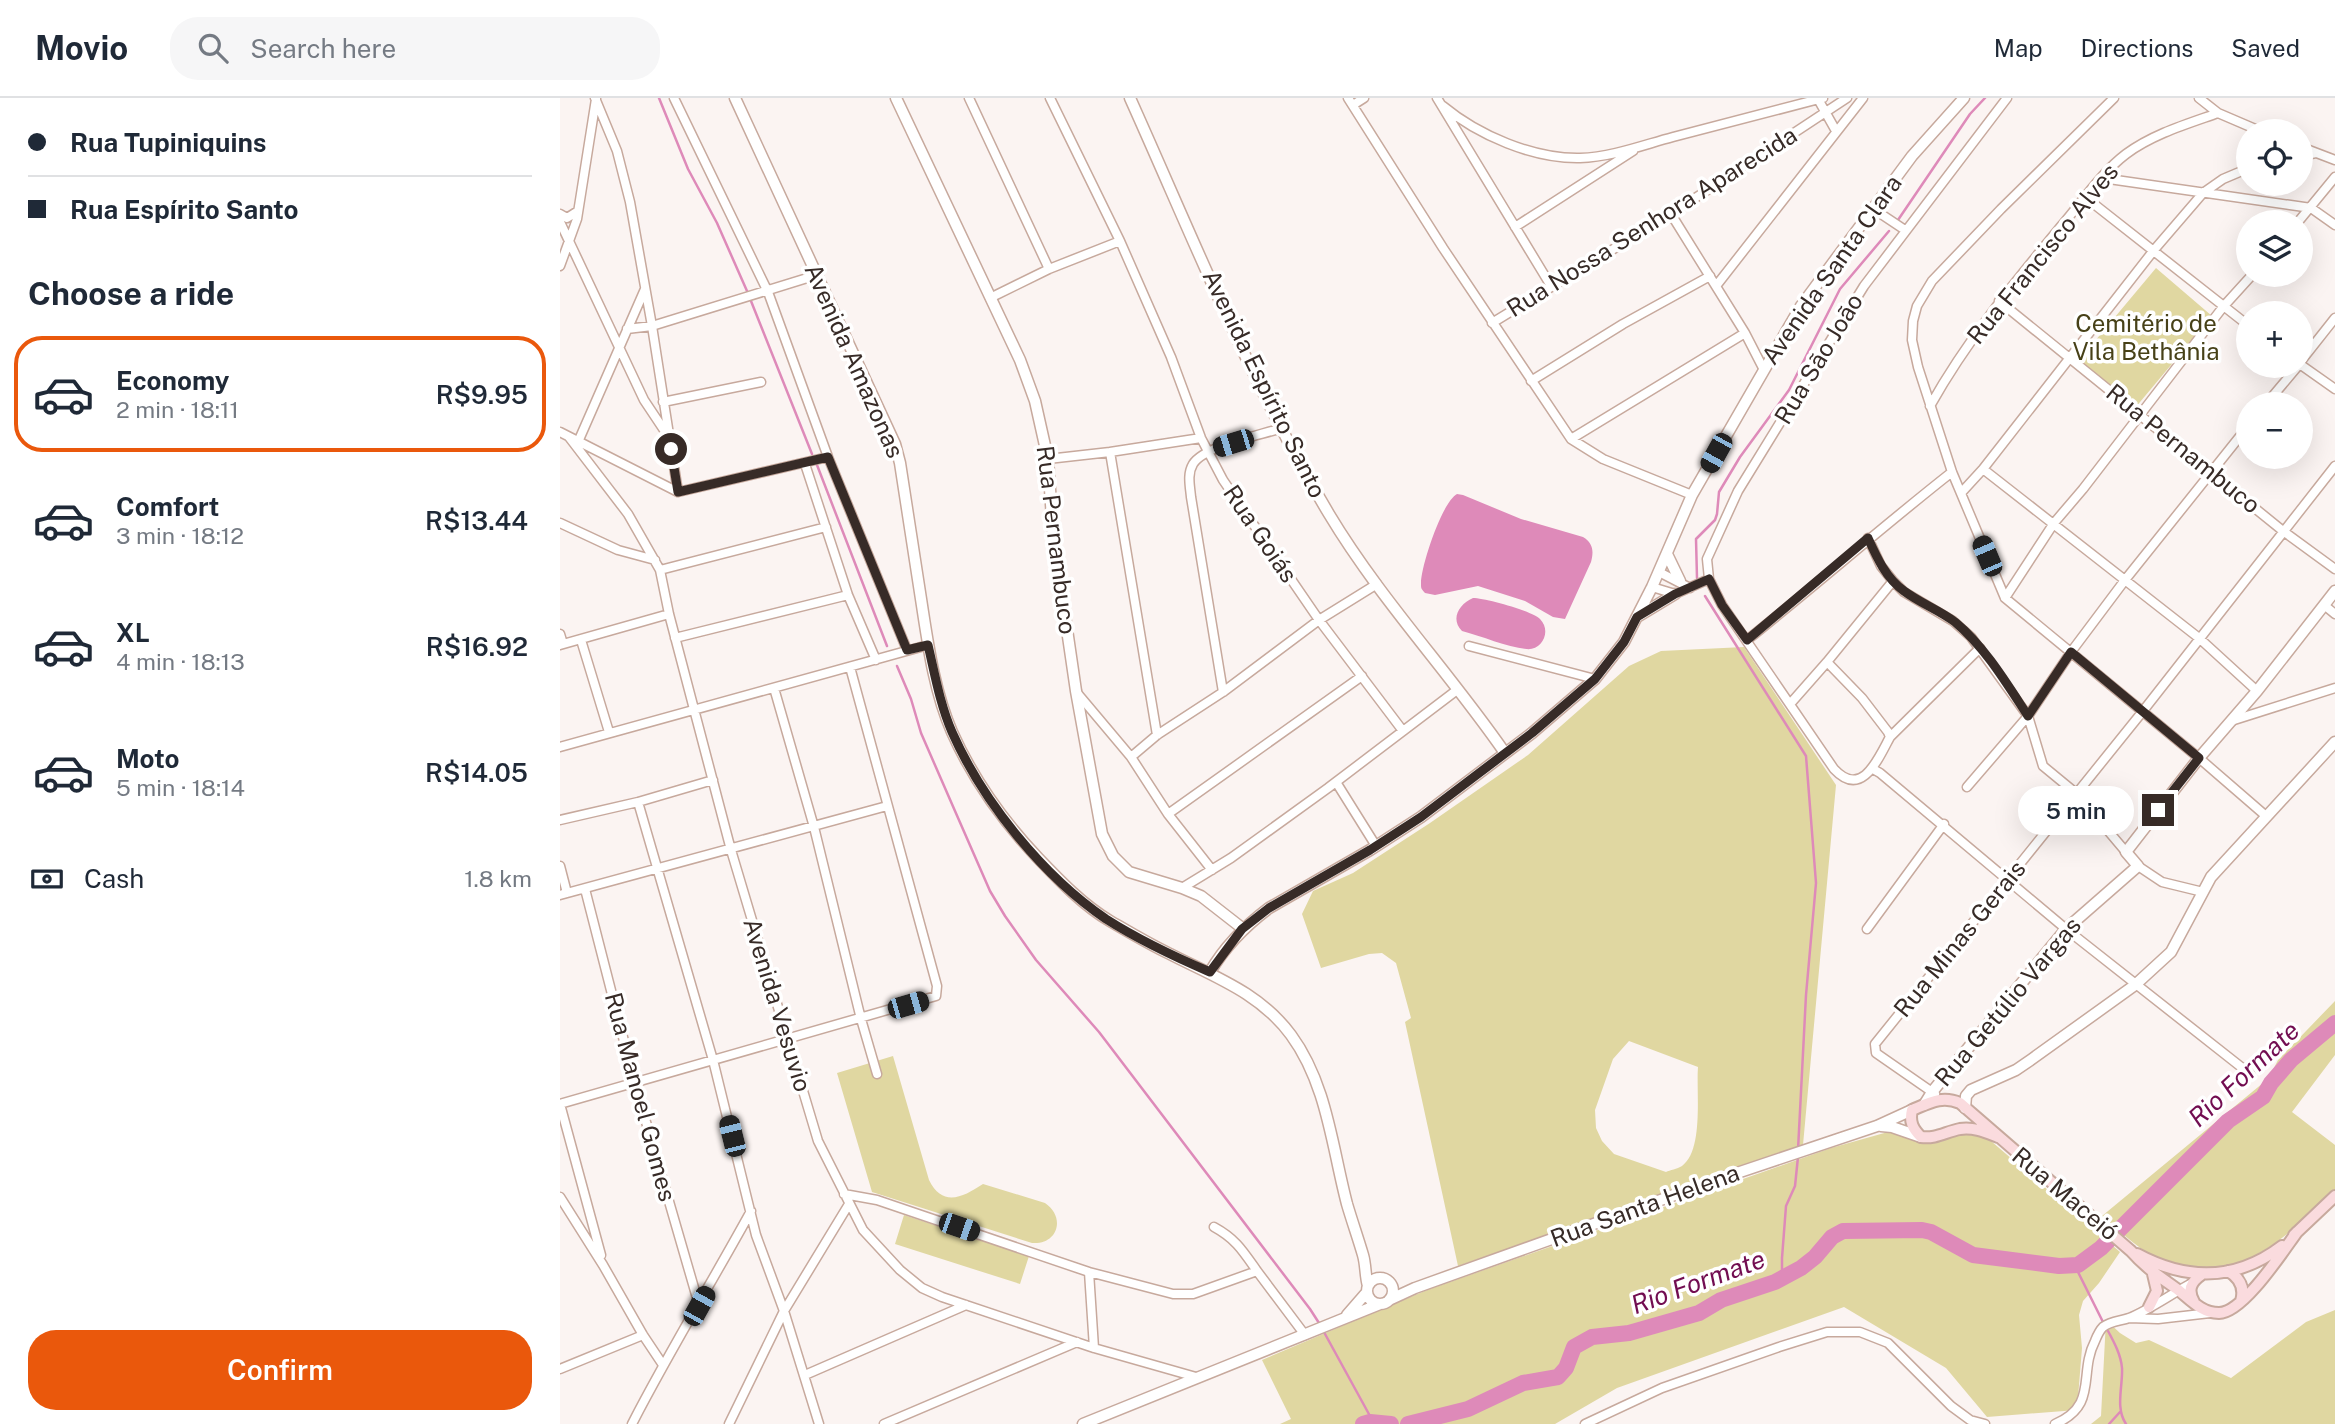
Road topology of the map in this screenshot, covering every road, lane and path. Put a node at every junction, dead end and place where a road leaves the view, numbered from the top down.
1 (674, 98) edge
2 (735, 98) edge
3 (896, 98) edge
4 (969, 98) edge
5 (1051, 98) edge
6 (1130, 98) edge
7 (1364, 98) edge
8 (1437, 98) edge
9 (1847, 98) edge
10 (1863, 98) edge
11 (1964, 98) edge
12 (2007, 98) edge
13 (2114, 98) edge
14 (2199, 98) edge
15 (595, 99) edge
16 (1820, 99) edge
17 (1351, 102) edge
18 (1443, 106) junction
19 (1824, 113) junction
20 (2218, 113) junction
21 (2236, 121) edge
22 (1836, 131) junction
23 (1642, 146) junction
24 (2313, 152) edge
25 (2316, 153) junction
26 (2313, 154) edge
27 (2335, 160) edge
28 (2236, 174) edge
29 (2335, 177) edge
30 (2102, 178) junction
31 (2203, 193) junction
32 (2085, 197) junction
33 (1872, 208) junction
34 (2311, 208) junction
35 (578, 211) junction
36 (560, 214) edge
37 (1671, 214) junction
38 (560, 222) edge
39 (2335, 225) edge
40 (1515, 227) junction
41 (1905, 230) junction
42 (1120, 241) junction
43 (565, 245) edge
44 (2154, 250) junction
45 (560, 266) edge
46 (1049, 269) junction
47 (817, 275) junction
48 (1710, 276) junction
49 (1551, 286) junction
50 (1716, 286) junction
51 (2241, 287) edge
52 (645, 289) junction
53 (764, 293) junction
54 (990, 298) junction
55 (1999, 301) junction
56 (2223, 307) junction
57 (2236, 316) edge
58 (2335, 318) edge
59 (1492, 323) junction
60 (652, 326) junction
61 (627, 329) junction
62 (1745, 333) junction
63 (2313, 347) edge
64 (620, 348) junction
65 (2070, 357) junction
66 (1763, 368) junction
67 (2313, 374) edge
68 (2288, 378) edge
69 (1531, 380) junction
70 (761, 382) dead end
71 (2335, 390) edge
72 (2276, 392) edge
73 (663, 402) junction
74 (1930, 406) junction
75 (2140, 414) junction
76 (1282, 428) junction
77 (560, 432) edge
78 (668, 435) junction
79 (569, 437) junction
80 (1202, 438) junction
81 (1571, 439) junction
82 (2236, 441) edge
83 (578, 442) junction
84 (1209, 451) junction
85 (1110, 453) junction
86 (828, 457) junction
87 (1048, 459) junction
88 (805, 464) junction
89 (2335, 466) edge
90 (1983, 469) junction
91 (1952, 472) junction
92 (2210, 472) junction
93 (678, 492) junction
94 (1961, 493) junction
95 (1692, 495) junction
96 (560, 523) edge
97 (2054, 523) junction
98 (826, 527) junction
99 (2283, 531) junction
100 (1868, 538) junction
101 (1667, 554) junction
102 (655, 560) junction
103 (2335, 569) edge
104 (660, 570) junction
105 (1659, 572) junction
106 (1709, 579) junction
107 (2124, 580) junction
108 (1680, 581) junction
109 (1893, 581) junction
110 (1377, 584) junction
111 (1652, 587) junction
112 (1690, 588) junction
113 (2335, 591) edge
114 (1675, 594) junction
115 (848, 595) junction
116 (2005, 598) junction
117 (2324, 605) junction
118 (669, 614) junction
119 (2335, 614) edge
120 (1637, 617) junction
121 (1319, 620) junction
122 (560, 634) edge
123 (675, 638) junction
124 (2199, 638) junction
125 (581, 640) junction
126 (1747, 640) junction
127 (561, 645) edge
128 (928, 645) junction
129 (1469, 646) dead end
130 (1980, 648) junction
131 (907, 650) junction
132 (2071, 652) junction
133 (876, 660) junction
134 (1827, 662) junction
135 (850, 667) junction
136 (1362, 676) junction
137 (1595, 679) junction
138 (774, 688) junction
139 (2335, 688) edge
140 (1457, 690) junction
141 (1076, 691) junction
142 (2257, 691) junction
143 (1223, 692) junction
144 (1790, 704) junction
145 (696, 709) junction
146 (2143, 711) junction
147 (2028, 716) junction
148 (2231, 721) junction
149 (1403, 731) junction
150 (609, 732) junction
151 (1157, 735) junction
152 (1890, 737) junction
153 (2335, 742) edge
154 (560, 747) edge
155 (1505, 753) junction
156 (1130, 758) junction
157 (2199, 758) junction
158 (1873, 769) junction
159 (713, 780) junction
160 (1336, 782) junction
161 (1967, 787) dead end
162 (2077, 794) junction
163 (638, 802) junction
164 (887, 806) junction
165 (1168, 814) junction
166 (2266, 816) junction
167 (560, 820) edge
168 (1944, 824) junction
169 (814, 827) junction
170 (1376, 846) junction
171 (731, 850) junction
172 (2126, 852) junction
173 (560, 866) edge
174 (2138, 866) junction
175 (656, 868) junction
176 (1212, 870) junction
177 (2008, 879) junction
178 (1182, 888) junction
179 (585, 889) junction
180 (564, 894) edge
181 (2201, 896) junction
182 (1242, 929) junction
183 (1867, 929) dead end
184 (2066, 929) junction
185 (1210, 972) junction
186 (2135, 985) junction
187 (861, 1019) junction
188 (787, 1040) junction
189 (713, 1060) junction
190 (877, 1074) dead end
191 (2250, 1074) dead end
192 (635, 1084) junction
193 (1932, 1092) junction
194 (1944, 1098) junction
195 (560, 1104) edge
196 (1924, 1105) junction
197 (1965, 1108) junction
198 (1912, 1110) junction
199 (1877, 1126) junction
200 (1957, 1130) junction
201 (1921, 1137) junction
202 (1998, 1137) junction
203 (844, 1194) junction
204 (2335, 1196) edge
205 (560, 1197) edge
206 (849, 1204) junction
207 (751, 1211) junction
208 (1214, 1227) dead end
209 (2297, 1232) junction
210 (2131, 1251) junction
211 (1364, 1258) junction
212 (603, 1265) junction
213 (1257, 1271) junction
214 (2228, 1271) junction
215 (1089, 1272) junction
216 (2153, 1274) junction
217 (2201, 1275) junction
218 (1386, 1282) junction
219 (2192, 1283) junction
220 (1415, 1288) junction
221 (1367, 1289) junction
222 (2178, 1290) junction
223 (2241, 1301) junction
224 (1385, 1302) junction
225 (966, 1305) junction
226 (699, 1306) junction
227 (2197, 1306) junction
228 (2149, 1307) junction
229 (784, 1311) junction
230 (2221, 1313) junction
231 (1344, 1317) junction
232 (2129, 1318) junction
233 (643, 1335) junction
234 (1305, 1335) junction
235 (1077, 1342) junction
236 (1094, 1348) junction
237 (663, 1365) junction
238 (560, 1369) edge
239 (805, 1375) junction
240 (1196, 1377) junction
241 (734, 1414) junction
242 (632, 1424) edge
243 (729, 1424) edge
244 (737, 1424) edge
245 (819, 1424) edge
246 (884, 1424) edge
247 (1083, 1424) edge
248 (1585, 1424) edge
249 (1985, 1424) edge
250 (2055, 1424) edge

1 - 53 street
2 - 47 street, Avenida Amazonas
3 - 54 street, Rua Pernambuco
4 - 46 street
5 - 42 street, Rua Goiás
6 - 76 street, Avenida Espírito Santo
7 - 17 street
8 - 18 street
9 - 19 street, Rua Nossa Senhora Aparecida
10 - 22 street
11 - 33 street, Avenida Santa Clara
12 - 41 street, Rua São João
13 - 74 street
14 - 20 street
15 - 35 street
15 - 52 street
16 - 19 street
16 - 23 street
17 - 59 street
18 - 23 street
18 - 40 street
19 - 22 street
19 - 37 street, Rua Nossa Senhora Aparecida
20 - 21 street
20 - 30 street, Rua Francisco Alves
22 - 50 street
23 - 40 street
24 - 25 street
25 - 26 street
25 - 27 street
28 - 31 street
29 - 34 street
30 - 31 street
30 - 32 street, Rua Francisco Alves
31 - 34 street
31 - 44 street
32 - 44 street
32 - 55 street, Rua Francisco Alves
33 - 41 street
33 - 66 street, Avenida Santa Clara
34 - 39 street
35 - 36 street
35 - 43 street
37 - 48 street
37 - 49 street, Rua Nossa Senhora Aparecida
38 - 43 street
40 - 49 street
41 - 106 street, Rua São João
42 - 46 street
42 - 80 street, Rua Goiás
43 - 45 street
43 - 64 street
44 - 56 street
44 - 65 street
46 - 54 street
47 - 53 street
47 - 128 street, Avenida Amazonas
48 - 50 street
48 - 69 street
49 - 59 street, Rua Nossa Senhora Aparecida
50 - 62 street
51 - 56 street
52 - 60 street
52 - 61 street
53 - 60 street
53 - 86 street
54 - 87 street, Rua Pernambuco
55 - 65 street, Rua Pernambuco
55 - 74 street, Rua Francisco Alves
56 - 57 street
56 - 75 street
58 - 63 street
59 - 69 street
60 - 61 street
60 - 73 street
61 - 64 street
62 - 66 street
62 - 81 street
64 - 78 street
64 - 83 street
65 - 75 street, Rua Pernambuco
65 - 90 street
66 - 95 street, Avenida Santa Clara
67 - 71 street
68 - 72 street
69 - 81 street
70 - 73 street
73 - 78 street
74 - 91 street
75 - 92 street, Rua Pernambuco
75 - 97 street
76 - 84 street
76 - 110 street, Avenida Espírito Santo
77 - 79 street
78 - 93 street
79 - 83 street
79 - 102 street, Avenida Vesuvio
80 - 84 street, Rua Goiás
80 - 85 street
81 - 95 street
82 - 92 street
83 - 93 street
84 - 121 street, Rua Goiás
84 - 143 street
85 - 87 street
85 - 151 street
86 - 88 street
86 - 131 street
87 - 141 street, Rua Pernambuco
88 - 93 street
88 - 98 street
89 - 99 street, Rua Minas Gerais
90 - 94 street
90 - 97 street
91 - 94 street
91 - 100 street
92 - 99 street, Rua Pernambuco
92 - 107 street
94 - 116 street
95 - 101 street, Avenida Santa Clara
96 - 102 street
97 - 107 street
97 - 116 street
98 - 104 street
98 - 115 street
99 - 103 street, Rua Pernambuco
99 - 124 street, Rua Minas Gerais
100 - 109 street
100 - 126 street
101 - 105 street, Avenida Santa Clara
101 - 108 street
102 - 104 street, Avenida Vesuvio
104 - 118 street, Avenida Vesuvio
105 - 108 street
105 - 111 street, Avenida Santa Clara
106 - 112 street
106 - 126 street
107 - 124 street
107 - 132 street
108 - 112 street
109 - 130 street
109 - 134 street
110 - 121 street
110 - 140 street, Avenida Espírito Santo
111 - 114 street
111 - 120 street, Avenida Santa Clara
112 - 114 street
113 - 117 street
114 - 120 street
115 - 123 street
115 - 133 street
116 - 132 street
117 - 119 street
117 - 142 street
118 - 123 street, Avenida Vesuvio
118 - 125 street
120 - 137 street, Avenida Santa Clara
121 - 136 street, Rua Goiás
121 - 143 street
122 - 127 street
123 - 145 street, Avenida Vesuvio
124 - 142 street
124 - 146 street, Rua Minas Gerais
125 - 127 street
125 - 150 street
126 - 144 street
128 - 131 street
128 - 185 street, Avenida Amazonas
129 - 137 street
130 - 147 street
130 - 152 street
131 - 133 street
132 - 146 street
132 - 147 street
133 - 135 street
134 - 144 street
134 - 152 street
135 - 138 street
135 - 164 street
136 - 149 street, Rua Goiás
136 - 165 street
137 - 155 street, Avenida Santa Clara
138 - 145 street
138 - 169 street
139 - 148 street
140 - 149 street
140 - 155 street, Avenida Espírito Santo
141 - 156 street
141 - 178 street, Rua Pernambuco
142 - 148 street
143 - 151 street
144 - 158 street
145 - 150 street
145 - 159 street, Avenida Vesuvio
146 - 157 street
146 - 162 street, Rua Minas Gerais
147 - 161 street
147 - 162 street
148 - 157 street
149 - 160 street
150 - 154 street
151 - 156 street
152 - 158 street
153 - 166 street
155 - 170 street, Avenida Santa Clara
156 - 165 street
157 - 166 street
157 - 172 street
158 - 168 street
159 - 163 street
159 - 171 street, Avenida Vesuvio
160 - 170 street
160 - 176 street
162 - 172 street
162 - 177 street, Rua Minas Gerais
163 - 167 street
163 - 175 street
164 - 169 street
164 - 187 street
165 - 176 street
166 - 181 street
168 - 177 street
168 - 183 street
169 - 171 street
169 - 187 street
170 - 182 street, Avenida Santa Clara
171 - 175 street
171 - 188 street, Avenida Vesuvio
172 - 174 street
173 - 180 street
174 - 181 street
174 - 184 street, Rua Getúlio Vargas
175 - 179 street
175 - 189 street
176 - 178 street
177 - 184 street
177 - 193 street, Rua Minas Gerais
178 - 182 street, Rua Pernambuco
179 - 180 street
179 - 192 street, Rua Manoel Gomes
181 - 186 street
182 - 185 street, Avenida Santa Clara
184 - 186 street
184 - 193 street, Rua Getúlio Vargas
185 - 211 street, Avenida Amazonas
186 - 191 street
186 - 197 street
187 - 188 street
187 - 190 street
188 - 189 street
188 - 203 street, Avenida Vesuvio
189 - 192 street
189 - 207 street
192 - 195 street
192 - 226 street, Rua Manoel Gomes
193 - 194 street, Rua Minas Gerais
193 - 196 street, Rua Getúlio Vargas
194 - 196 main road, Rua Santa Helena
194 - 197 main road
195 - 212 street
196 - 198 main road, Rua Santa Helena
197 - 200 main road
197 - 202 main road, Rua Maceió
198 - 199 street, Rua Santa Helena
198 - 201 main road
199 - 201 street
199 - 220 street, Rua Santa Helena
200 - 201 main road
200 - 202 main road, Rua Maceió
202 - 210 main road, Rua Maceió
203 - 206 street, Avenida Vesuvio
203 - 215 street
204 - 209 main road, Rua Maceió
205 - 212 street
206 - 225 street, Avenida Vesuvio
206 - 229 street
207 - 226 street
207 - 229 street
208 - 213 street
209 - 214 main road, Rua Maceió
209 - 223 main road, Rua Maceió
210 - 216 main road, Rua Maceió
210 - 217 main road, Rua Maceió
211 - 218 street, Avenida Amazonas
211 - 221 street, Avenida Amazonas
212 - 233 street
213 - 215 street
213 - 234 street
214 - 217 main road, Rua Maceió
214 - 223 main road
215 - 236 street
216 - 222 main road, Rua Maceió
216 - 228 main road
217 - 219 main road
218 - 220 street, Rua Santa Helena
218 - 221 street
218 - 224 street
219 - 222 street
219 - 227 main road
220 - 224 street, Rua Santa Helena
221 - 224 street
221 - 231 street
222 - 227 main road, Rua Maceió
222 - 228 street
223 - 230 main road, Rua Maceió
224 - 231 street
225 - 235 street, Avenida Vesuvio
225 - 239 street
226 - 237 street
227 - 230 main road, Rua Maceió
228 - 232 street
229 - 239 street
229 - 241 street
230 - 232 street
231 - 234 street
232 - 250 street
233 - 237 street
233 - 238 street
234 - 240 street
235 - 236 street, Avenida Vesuvio
235 - 246 street
236 - 240 street, Avenida Vesuvio
237 - 242 street
239 - 245 street
240 - 247 street
241 - 243 street
241 - 244 street
248 - 249 street

